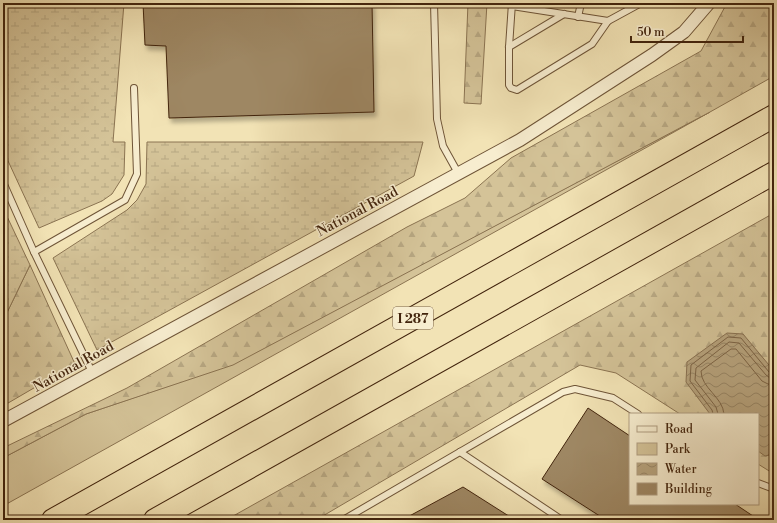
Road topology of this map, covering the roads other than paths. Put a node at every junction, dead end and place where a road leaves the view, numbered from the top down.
1 (434, 3) edge
2 (581, 3) edge
3 (641, 3) edge
4 (709, 3) edge
5 (512, 4) edge
6 (564, 14) junction
7 (578, 17) junction
8 (608, 21) junction
9 (509, 47) junction
10 (134, 88) dead end
11 (774, 116) edge
12 (774, 173) edge
13 (458, 174) junction
14 (3, 182) edge
15 (34, 252) junction
16 (92, 372) junction
17 (636, 413) edge
18 (3, 421) edge
19 (460, 452) junction
20 (759, 483) edge
21 (774, 489) edge
22 (53, 520) edge
23 (155, 520) edge
24 (343, 520) edge
25 (562, 520) edge

1 - 13 lane
2 - 7 lane
3 - 8 lane
4 - 13 street, National Road
5 - 6 lane
5 - 9 lane
6 - 7 lane
6 - 9 lane
7 - 8 lane
8 - 9 lane
10 - 15 lane
11 - 22 highway, I 287
12 - 23 highway
13 - 16 street, National Road
14 - 15 lane
15 - 16 lane
16 - 18 street, National Road
17 - 19 lane
19 - 24 lane
19 - 25 lane
20 - 21 lane

